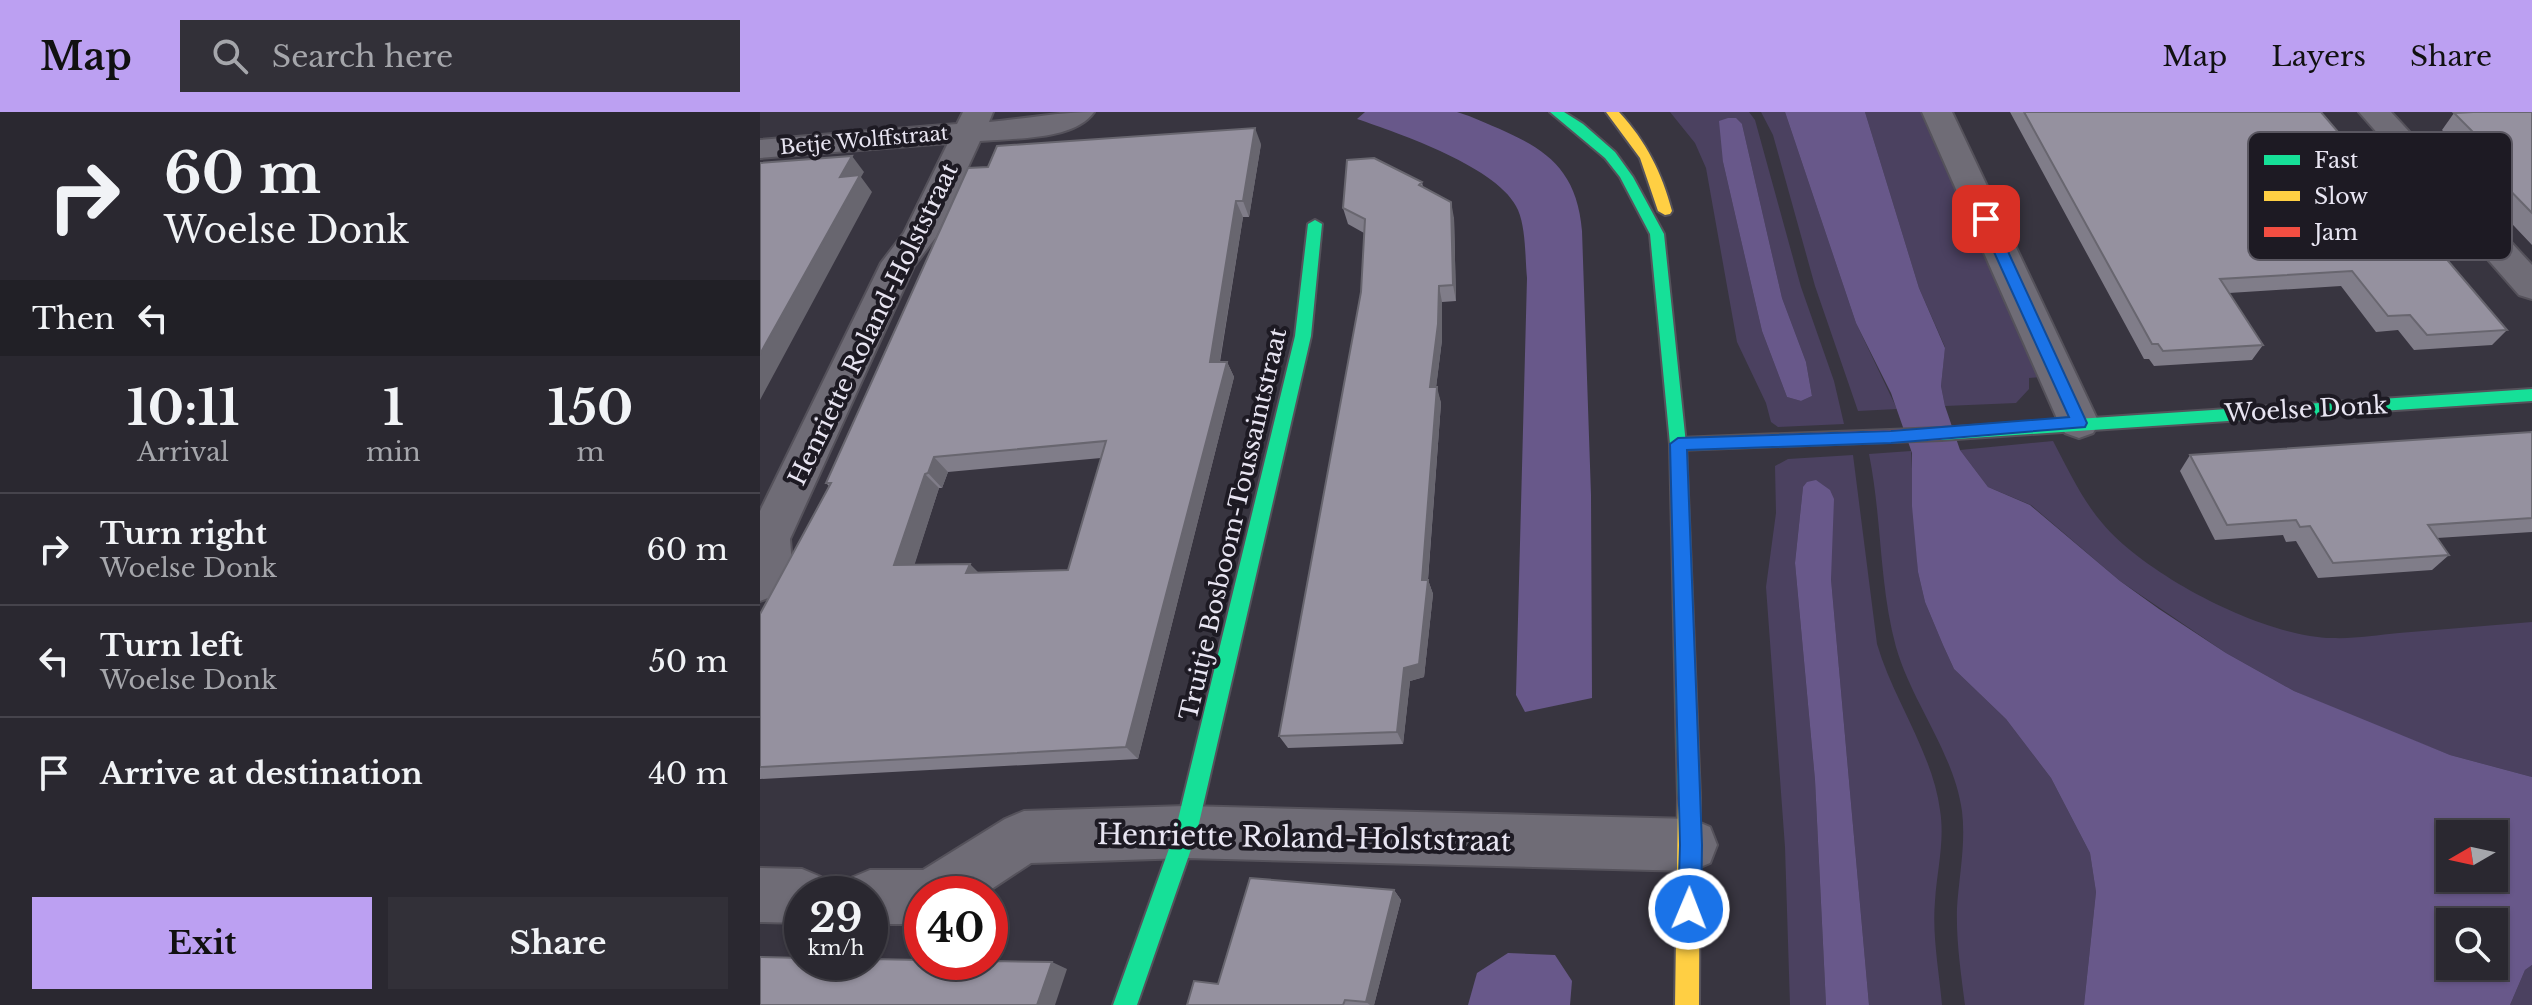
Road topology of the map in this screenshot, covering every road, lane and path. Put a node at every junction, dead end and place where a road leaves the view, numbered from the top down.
1 (1079, 112) edge
2 (1556, 112) edge
3 (1612, 112) edge
4 (1937, 112) edge
5 (2374, 112) edge
6 (974, 122) edge
7 (2392, 132) edge
8 (760, 149) edge
9 (1315, 224) dead end
10 (1657, 234) junction
11 (2508, 260) edge
12 (2532, 287) edge
13 (2532, 395) edge
14 (2079, 423) junction
15 (1678, 444) junction
16 (760, 582) edge
17 (1186, 832) junction
18 (1691, 845) junction
19 (963, 876) edge
20 (760, 895) edge
21 (784, 896) edge
22 (1125, 1005) edge
23 (1687, 1005) edge

1 - 6 street, Betje Wolffstraat
2 - 10 street
3 - 10 street
4 - 14 street
5 - 7 street
6 - 8 street, Betje Wolffstraat
6 - 16 street, Henriette Roland-Holststraat
9 - 17 street, Truitje Bosboom-Toussaintstraat
10 - 15 street
11 - 12 street
13 - 14 street, Woelse Donk
14 - 15 street, Woelse Donk
15 - 18 street
17 - 18 street, Henriette Roland-Holststraat
17 - 19 street, Henriette Roland-Holststraat
17 - 22 street, Truitje Bosboom-Toussaintstraat
18 - 23 street
20 - 21 street

